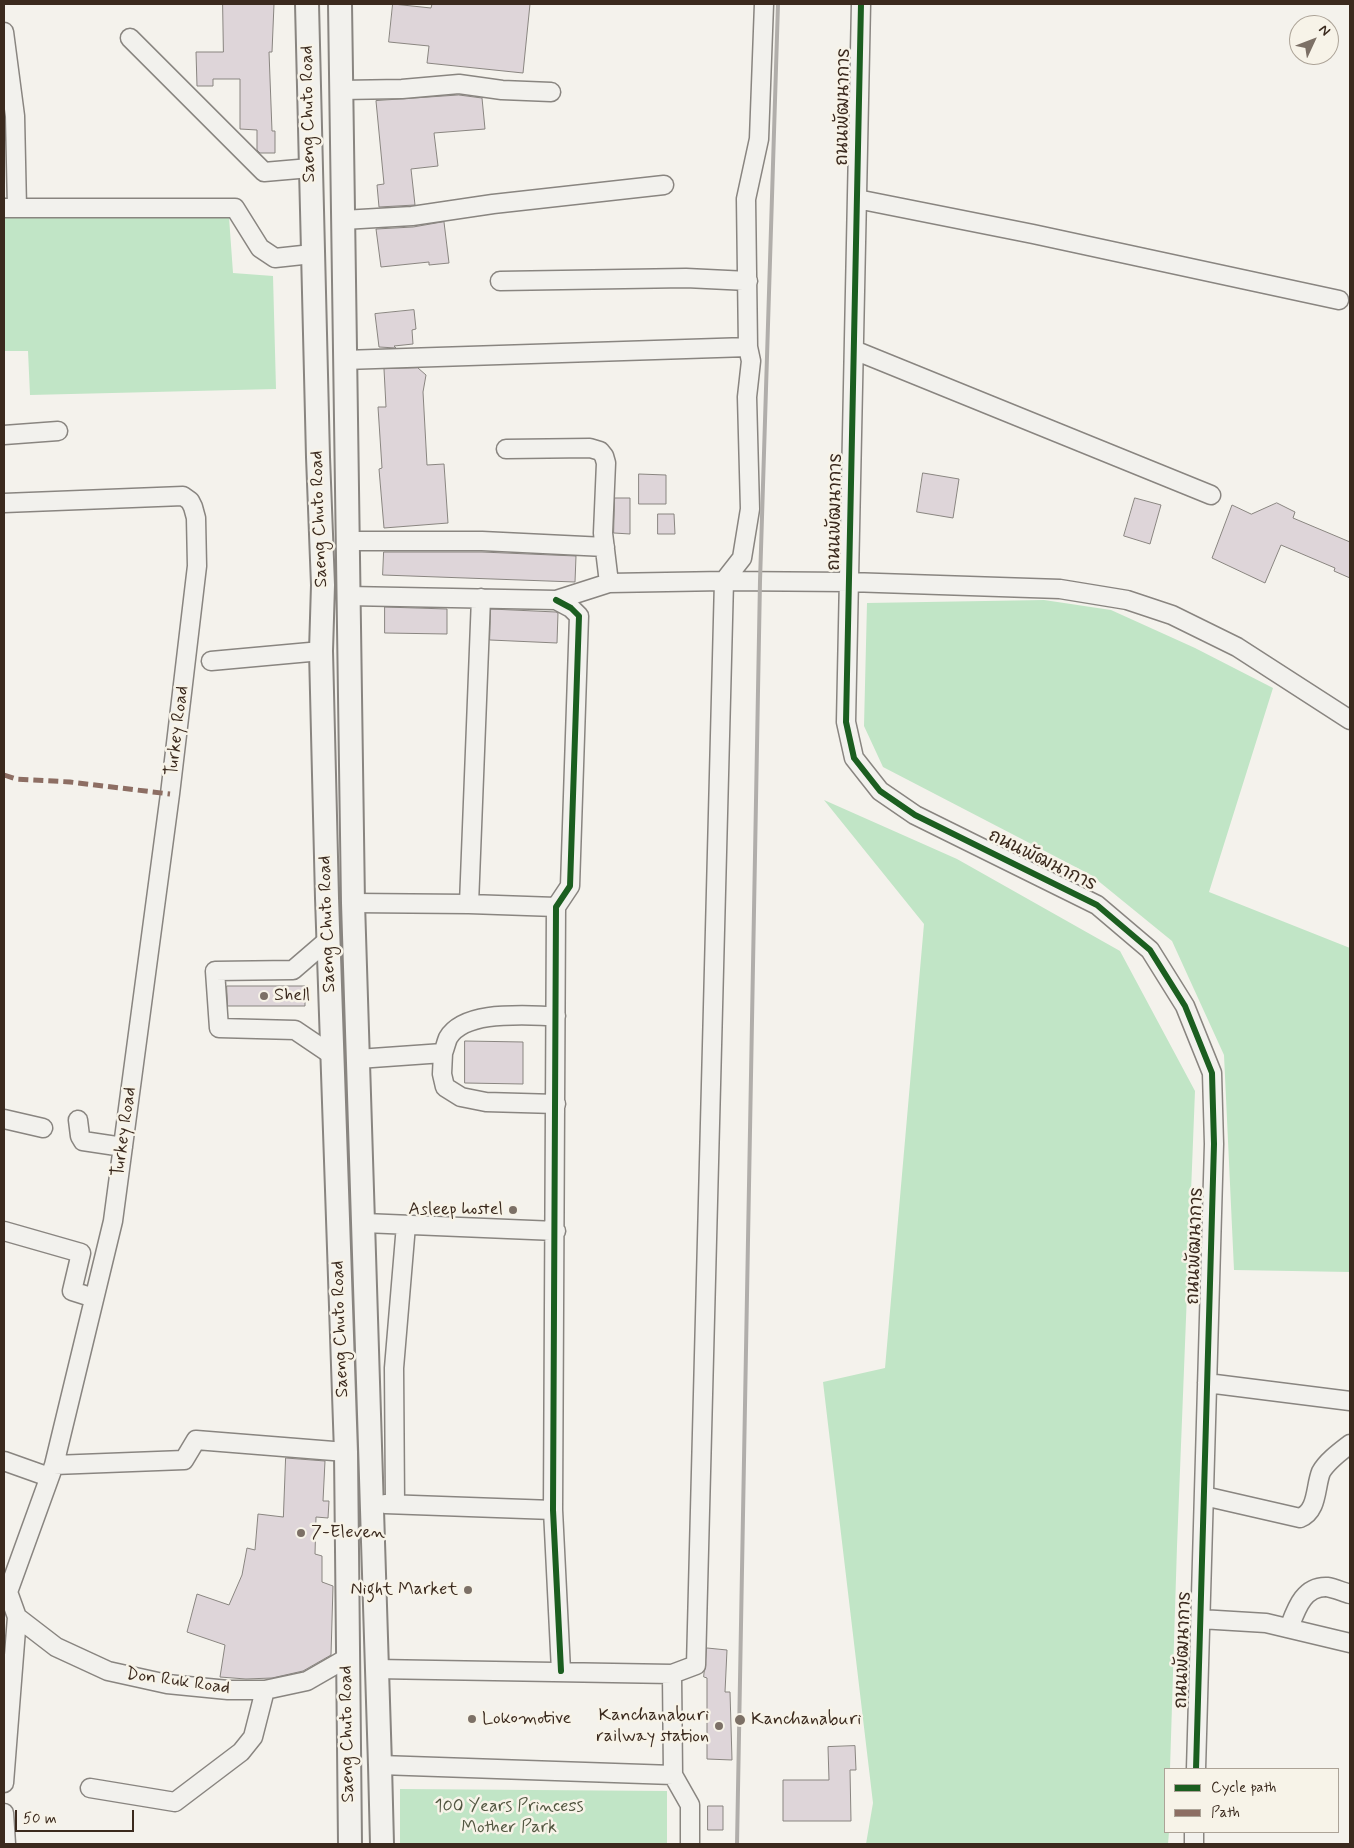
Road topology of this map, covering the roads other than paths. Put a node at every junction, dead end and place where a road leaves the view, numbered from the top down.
1 (307, 4) edge
2 (340, 4) edge
3 (764, 4) edge
4 (861, 4) edge
5 (4, 32) edge
6 (130, 38) dead end
7 (341, 90) junction
8 (551, 92) dead end
9 (310, 168) junction
10 (664, 185) dead end
11 (857, 199) junction
12 (10, 208) edge
13 (343, 220) junction
14 (312, 254) junction
15 (500, 281) dead end
16 (748, 281) junction
17 (1339, 300) dead end
18 (748, 347) junction
19 (854, 350) junction
20 (344, 360) junction
21 (58, 431) dead end
22 (4, 435) edge
23 (506, 449) dead end
24 (346, 456) junction
25 (318, 457) junction
26 (1211, 494) dead end
27 (4, 503) edge
28 (347, 540) junction
29 (605, 547) junction
30 (724, 581) junction
31 (849, 582) junction
32 (609, 583) junction
33 (348, 596) junction
34 (482, 598) junction
35 (556, 600) junction
36 (321, 651) junction
37 (211, 661) dead end
38 (1350, 720) edge
39 (327, 898) junction
40 (353, 903) junction
41 (469, 904) junction
42 (556, 907) junction
43 (329, 939) junction
44 (556, 1016) junction
45 (443, 1053) junction
46 (332, 1055) junction
47 (358, 1059) junction
48 (556, 1104) junction
49 (4, 1119) edge
50 (78, 1120) dead end
51 (42, 1128) dead end
52 (123, 1147) junction
53 (335, 1151) junction
54 (361, 1153) junction
55 (364, 1223) junction
56 (406, 1225) junction
57 (4, 1231) edge
58 (556, 1231) junction
59 (94, 1298) junction
60 (1207, 1383) junction
61 (1350, 1401) edge
62 (1350, 1444) edge
63 (346, 1452) junction
64 (4, 1461) edge
65 (52, 1471) junction
66 (1204, 1496) junction
67 (372, 1503) junction
68 (396, 1504) junction
69 (553, 1510) junction
70 (6, 1591) edge
71 (1350, 1594) edge
72 (17, 1617) junction
73 (1200, 1619) junction
74 (1289, 1628) junction
75 (1350, 1644) edge
76 (347, 1658) junction
77 (376, 1669) junction
78 (561, 1671) junction
79 (672, 1674) junction
80 (265, 1690) junction
81 (380, 1765) junction
82 (1196, 1768) edge
83 (673, 1775) junction
84 (4, 1782) edge
85 (90, 1788) dead end
86 (4, 1813) edge
87 (6, 1844) edge
88 (350, 1844) edge
89 (382, 1844) edge
90 (690, 1844) edge

1 - 9 main road, Saeng Chuto Road
2 - 7 main road, Saeng Chuto Road
3 - 16 street
4 - 11 street, ถนนพัฒนาการ
5 - 12 street
6 - 9 street
7 - 8 street
7 - 13 main road, Saeng Chuto Road
9 - 14 main road, Saeng Chuto Road
10 - 13 street
11 - 17 street
11 - 19 street, ถนนพัฒนาการ
12 - 14 street
13 - 20 main road, Saeng Chuto Road
14 - 25 main road, Saeng Chuto Road
15 - 16 street
16 - 18 street
18 - 20 street
18 - 30 street
19 - 26 street
19 - 31 street, ถนนพัฒนาการ
20 - 24 main road, Saeng Chuto Road
21 - 22 street
23 - 29 street
24 - 25 main road
24 - 28 main road, Saeng Chuto Road
25 - 36 main road, Saeng Chuto Road
27 - 52 street, Turkey Road
28 - 29 street
28 - 33 main road, Saeng Chuto Road
29 - 32 street
30 - 31 street
30 - 32 street
30 - 79 street
31 - 38 street
31 - 60 street, ถนนพัฒนาการ
32 - 35 street
33 - 34 street
33 - 40 main road, Saeng Chuto Road
34 - 35 street
34 - 41 street
35 - 42 street
36 - 37 street
36 - 39 main road, Saeng Chuto Road
39 - 40 main road
39 - 43 main road, Saeng Chuto Road
40 - 41 street
40 - 47 main road, Saeng Chuto Road
41 - 42 street
42 - 44 street
43 - 46 main road, Saeng Chuto Road
43 - 46 street
44 - 45 street
44 - 48 street
45 - 47 street
45 - 48 street
46 - 53 main road, Saeng Chuto Road
47 - 54 main road, Saeng Chuto Road
48 - 58 street
49 - 51 street
50 - 52 street
52 - 59 street, Turkey Road
53 - 54 main road
53 - 63 main road, Saeng Chuto Road
54 - 55 main road, Saeng Chuto Road
55 - 56 street
55 - 67 main road, Saeng Chuto Road
56 - 58 street
56 - 68 street
57 - 59 street
58 - 69 street
59 - 65 street, Turkey Road
60 - 61 street
60 - 66 street, ถนนพัฒนาการ
62 - 66 street
63 - 65 street
63 - 76 main road, Saeng Chuto Road
64 - 65 street
65 - 70 street, Turkey Road
66 - 73 street, ถนนพัฒนาการ
67 - 68 street
67 - 77 main road, Saeng Chuto Road
68 - 69 street
69 - 78 street
70 - 72 street
71 - 74 street
72 - 80 street, Don Ruk Road
72 - 84 street
73 - 74 street
73 - 82 street, ถนนพัฒนาการ
74 - 75 street
76 - 80 street, Don Ruk Road
76 - 88 main road, Saeng Chuto Road
77 - 78 street
77 - 81 main road, Saeng Chuto Road
78 - 79 street
79 - 83 street
80 - 85 street
81 - 83 street
81 - 89 main road, Saeng Chuto Road
83 - 90 street
86 - 87 street

